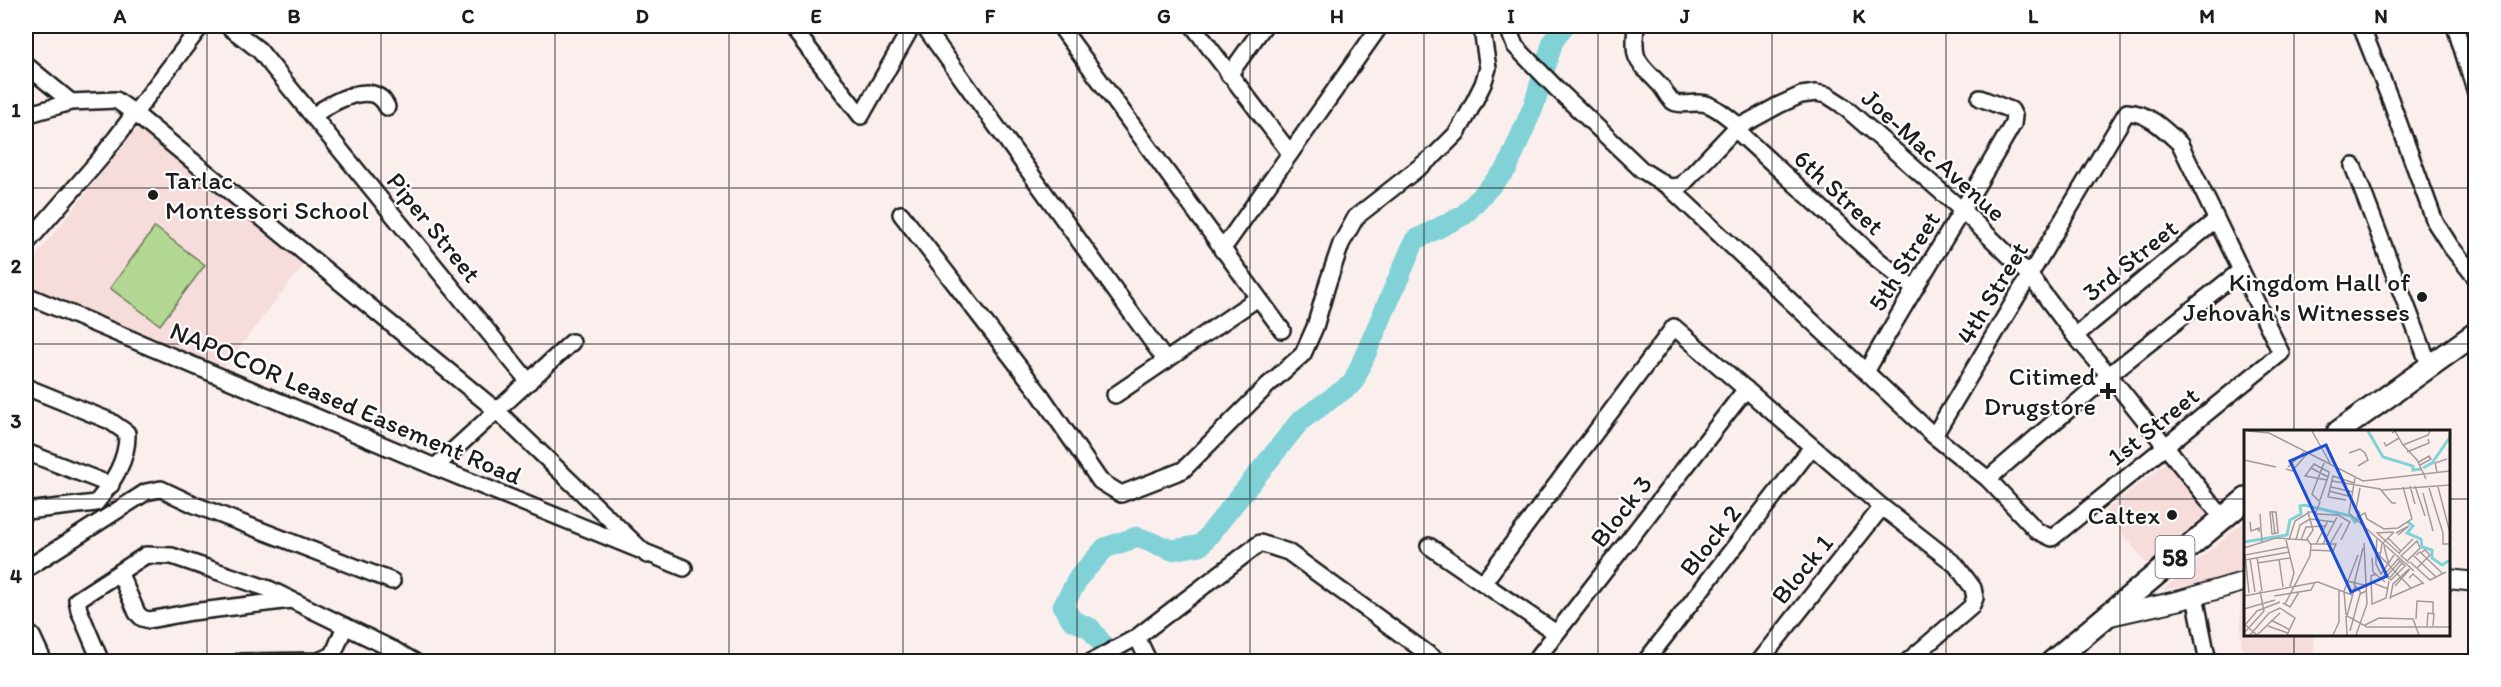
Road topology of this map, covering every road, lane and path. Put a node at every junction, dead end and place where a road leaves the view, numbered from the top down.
1 (201, 26) edge
2 (228, 26) edge
3 (791, 26) edge
4 (912, 26) edge
5 (924, 26) edge
6 (1060, 26) edge
7 (1193, 26) edge
8 (1264, 26) edge
9 (1380, 26) edge
10 (1486, 26) edge
11 (1512, 26) edge
12 (1636, 26) edge
13 (2361, 26) edge
14 (2455, 26) edge
15 (26, 65) edge
16 (1228, 75) junction
17 (2475, 93) edge
18 (1980, 98) dead end
19 (71, 102) junction
20 (387, 107) dead end
21 (133, 112) junction
22 (26, 115) edge
23 (313, 116) junction
24 (1738, 127) junction
25 (1290, 153) junction
26 (2353, 166) dead end
27 (1669, 187) junction
28 (1963, 211) junction
29 (901, 214) dead end
30 (2216, 220) junction
31 (26, 244) edge
32 (1222, 250) junction
33 (2240, 271) junction
34 (2030, 276) junction
35 (2475, 278) edge
36 (1913, 288) junction
37 (26, 295) edge
38 (1258, 298) junction
39 (1282, 330) dead end
40 (2475, 333) edge
41 (2075, 336) junction
42 (572, 342) dead end
43 (1166, 361) junction
44 (2430, 367) junction
45 (1866, 372) junction
46 (2109, 375) junction
47 (529, 382) junction
48 (26, 387) edge
49 (1746, 389) junction
50 (1115, 395) dead end
51 (497, 411) junction
52 (2341, 430) edge
53 (1934, 436) junction
54 (2166, 446) junction
55 (1812, 447) junction
56 (26, 452) edge
57 (435, 468) junction
58 (1988, 480) junction
59 (111, 485) junction
60 (2244, 500) edge
61 (96, 503) junction
62 (1882, 507) junction
63 (26, 511) edge
64 (2222, 516) junction
65 (108, 517) junction
66 (1429, 546) dead end
67 (647, 555) junction
68 (684, 568) dead end
69 (26, 569) edge
70 (120, 574) junction
71 (2450, 579) edge
72 (393, 581) dead end
73 (2244, 582) edge
74 (2475, 582) edge
75 (1483, 583) junction
76 (2195, 596) junction
77 (291, 600) junction
78 (2106, 616) junction
79 (345, 626) junction
80 (26, 633) edge
81 (1556, 633) junction
82 (1133, 639) junction
83 (391, 656) edge
84 (1093, 660) edge
85 (44, 662) edge
86 (101, 662) edge
87 (239, 662) edge
88 (415, 662) edge
89 (1149, 662) edge
90 (1439, 662) edge
91 (1534, 662) edge
92 (1645, 662) edge
93 (1759, 662) edge
94 (1907, 662) edge
95 (2052, 662) edge
96 (2208, 662) edge

1 - 21 street
2 - 23 street, Piper Street
3 - 4 street
5 - 43 street
6 - 32 street
7 - 16 street
8 - 16 street
9 - 25 street
10 - 29 street
11 - 27 street
12 - 24 street, 6th Street
13 - 35 street
14 - 17 street
15 - 19 street
16 - 25 street
18 - 28 street, 5th Street
19 - 21 street
19 - 22 street
20 - 23 street
21 - 31 street
21 - 51 street
23 - 47 street, Piper Street
24 - 27 street, Joe-Mac Avenue
24 - 28 street, Joe-Mac Avenue
24 - 36 street, 6th Street
25 - 32 street
26 - 44 street
27 - 45 street
28 - 34 street, Joe-Mac Avenue
28 - 36 street, 5th Street
30 - 33 street
30 - 34 street, 4th Street
30 - 41 street, 3rd Street
32 - 38 street
33 - 46 street
33 - 54 street, 1st Street
34 - 41 street, Joe-Mac Avenue
34 - 53 street, 4th Street
36 - 45 street, 5th Street
37 - 57 street, NAPOCOR Leased Easement Road
38 - 39 street
38 - 43 street
40 - 44 highway
41 - 46 street, Joe-Mac Avenue
42 - 47 street
43 - 50 street
44 - 52 highway
45 - 53 street
46 - 54 street, Joe-Mac Avenue
46 - 58 street
47 - 51 street
48 - 59 street
49 - 55 street
49 - 75 street
49 - 81 street, Block 3
51 - 57 street
51 - 67 street
53 - 58 street
54 - 58 street, 1st Street
54 - 64 street, Joe-Mac Avenue
55 - 62 street
55 - 92 street, Block 2
56 - 59 street
57 - 67 street, NAPOCOR Leased Easement Road
59 - 61 street
60 - 64 highway, 58
61 - 63 street
61 - 65 street
62 - 93 street, Block 1
62 - 94 street
64 - 78 highway, 58
65 - 69 street
65 - 72 street
66 - 75 street
67 - 68 street, NAPOCOR Leased Easement Road
70 - 77 street
70 - 77 street
70 - 86 street
71 - 74 main road
73 - 76 main road
75 - 81 street
76 - 78 main road
76 - 96 street
77 - 79 street
78 - 95 highway, 58
79 - 83 street
79 - 87 street
80 - 85 street
81 - 91 street, Block 3
82 - 84 street
82 - 89 street
82 - 90 street
83 - 88 street

